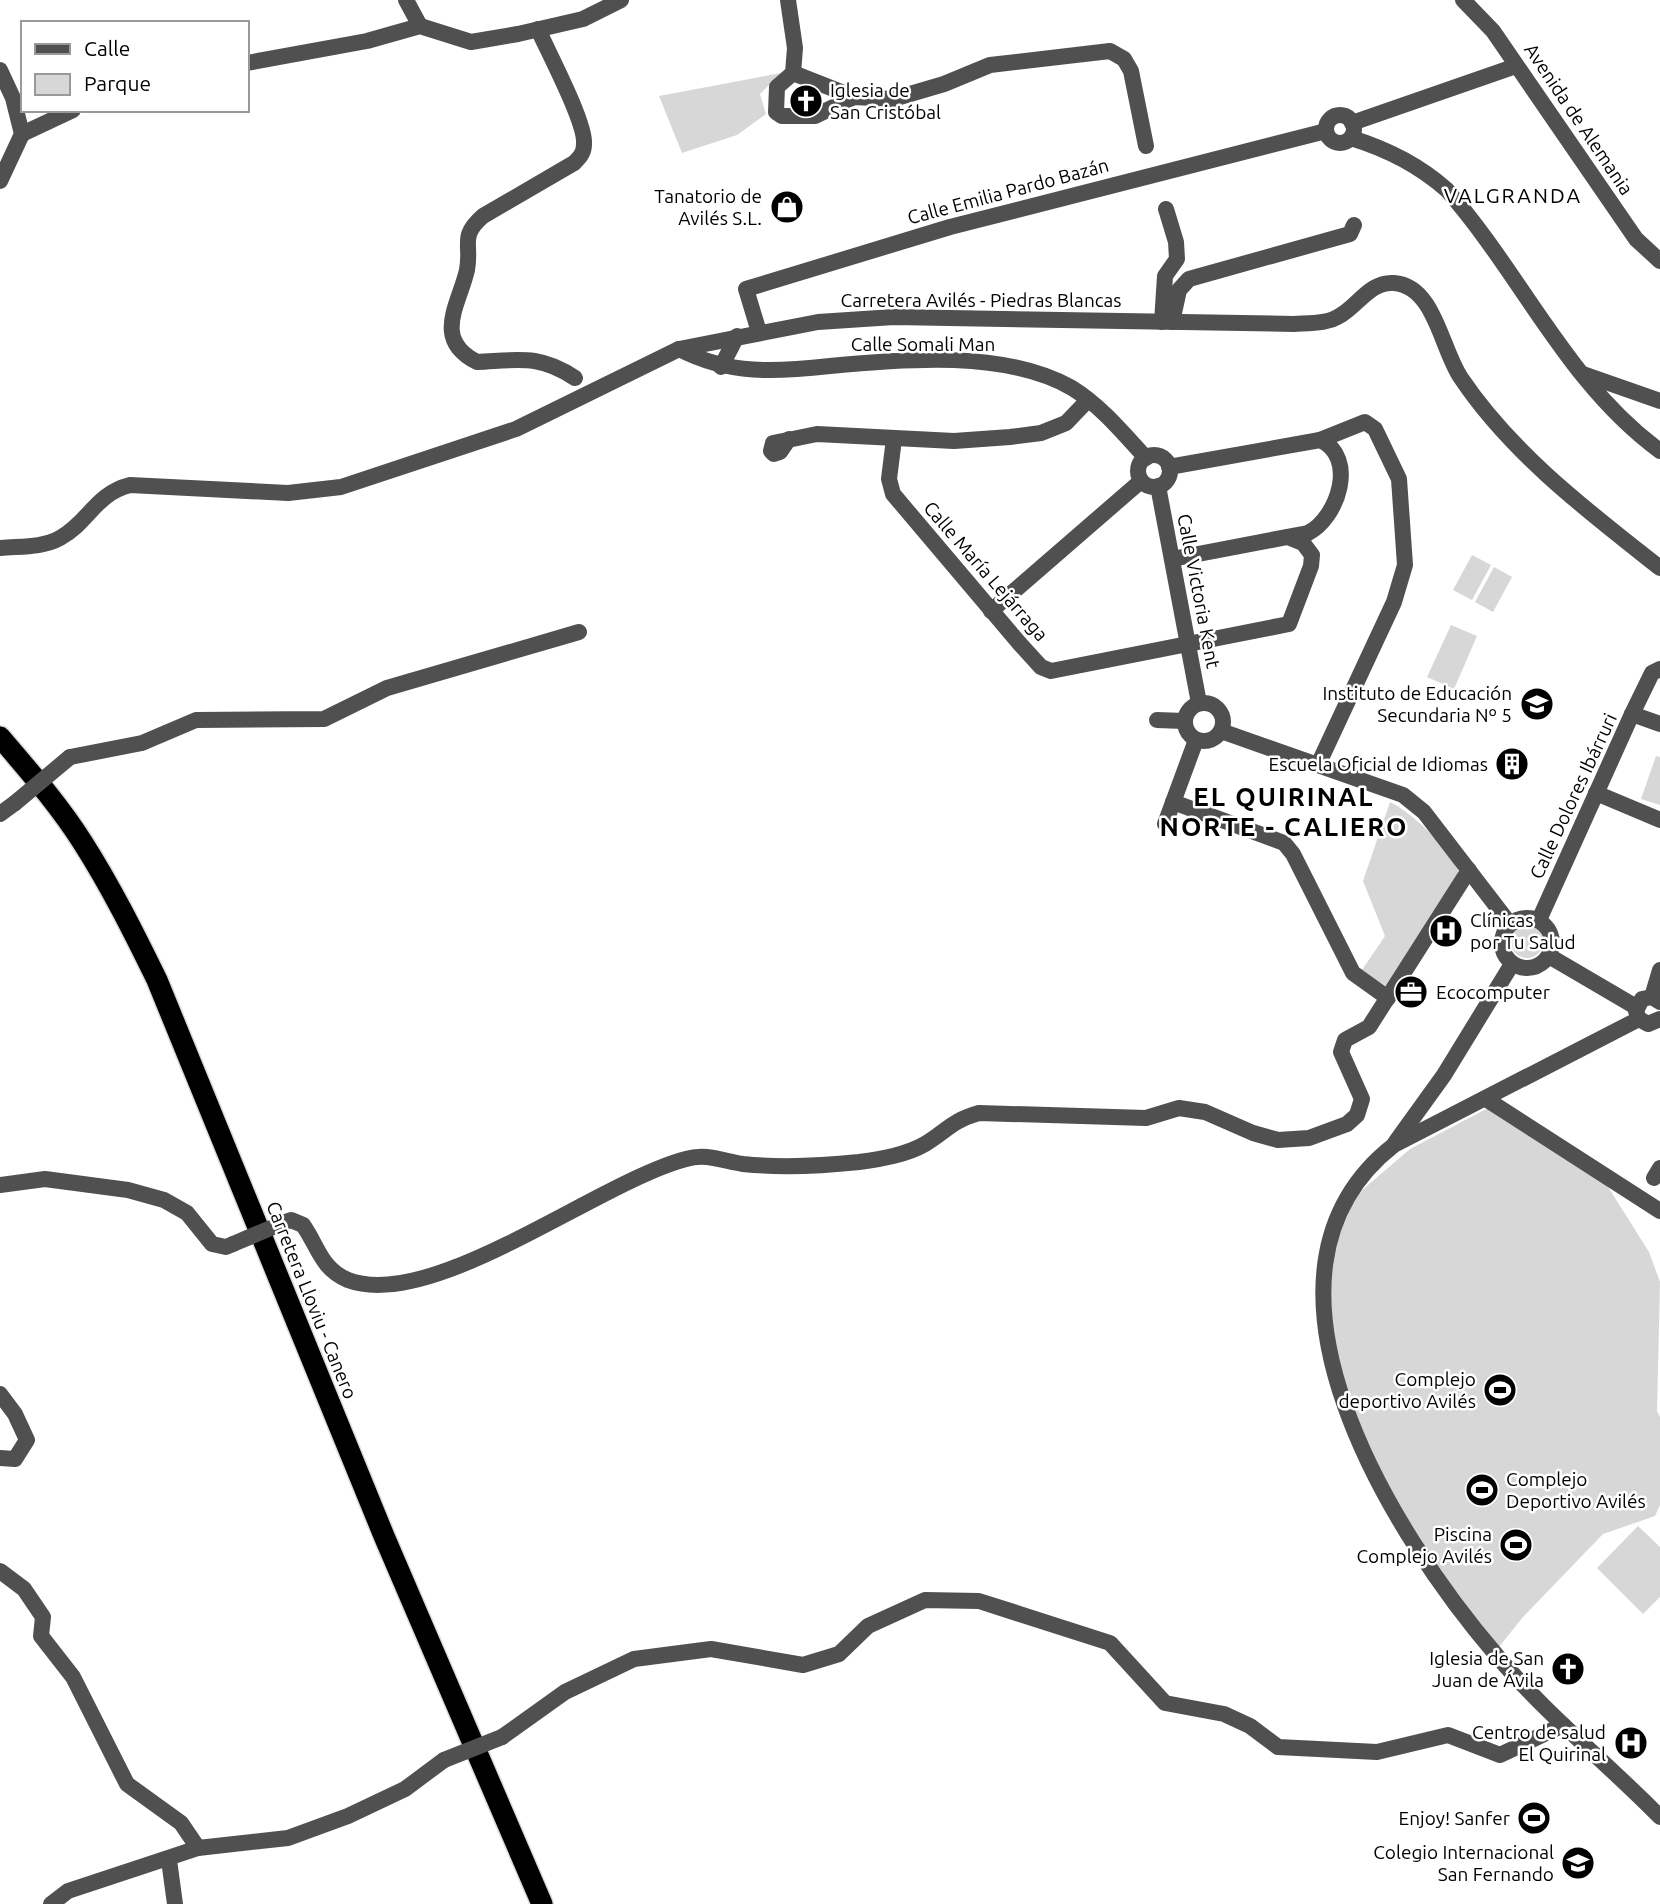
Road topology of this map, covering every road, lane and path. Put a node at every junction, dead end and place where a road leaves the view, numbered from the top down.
1 (406, 0) edge
2 (621, 0) edge
3 (788, 0) edge
4 (1464, 0) edge
5 (421, 26) junction
6 (538, 29) junction
7 (1493, 31) junction
8 (248, 63) edge
9 (1516, 66) junction
10 (0, 69) edge
11 (793, 73) junction
12 (1492, 74) junction
13 (854, 97) junction
14 (69, 112) edge
15 (1352, 130) junction
16 (22, 134) junction
17 (1146, 146) dead end
18 (0, 181) edge
19 (1166, 209) dead end
20 (1354, 225) dead end
21 (1660, 261) edge
22 (1167, 322) junction
23 (759, 331) junction
24 (737, 336) junction
25 (707, 342) junction
26 (679, 349) junction
27 (719, 363) junction
28 (1580, 372) junction
29 (575, 377) dead end
30 (1633, 391) junction
31 (1088, 400) junction
32 (1660, 401) edge
33 (1616, 412) junction
34 (789, 439) dead end
35 (894, 439) junction
36 (1320, 440) junction
37 (1660, 451) edge
38 (1146, 458) junction
39 (1169, 467) junction
40 (1141, 481) junction
41 (1158, 486) junction
42 (1288, 537) junction
43 (0, 548) edge
44 (1172, 559) junction
45 (1660, 568) edge
46 (991, 611) junction
47 (579, 632) dead end
48 (1188, 644) junction
49 (1660, 669) edge
50 (1199, 703) junction
51 (1632, 714) junction
52 (1157, 720) dead end
53 (1184, 720) junction
54 (1660, 724) edge
55 (1221, 731) junction
56 (0, 737) edge
57 (1196, 740) junction
58 (1318, 765) junction
59 (1596, 793) junction
60 (1173, 802) junction
61 (0, 814) edge
62 (1660, 820) edge
63 (1165, 824) dead end
64 (1469, 870) junction
65 (1539, 920) junction
66 (1510, 924) junction
67 (1549, 956) junction
68 (1512, 964) junction
69 (1660, 970) edge
70 (1388, 998) junction
71 (1656, 999) edge
72 (1638, 1013) junction
73 (1660, 1020) edge
74 (1444, 1075) junction
75 (1486, 1099) junction
76 (1461, 1111) junction
77 (1394, 1145) junction
78 (0, 1185) edge
79 (1660, 1211) edge
80 (0, 1394) edge
81 (0, 1458) edge
82 (0, 1572) edge
83 (1563, 1725) junction
84 (1658, 1813) edge
85 (198, 1848) junction
86 (169, 1860) junction
87 (51, 1904) edge
88 (175, 1904) edge
89 (542, 1904) edge

1 - 5 street
2 - 6 street
3 - 11 street
4 - 7 street, Avenida de Alemania
5 - 6 street
5 - 8 street
6 - 29 street
7 - 9 street, Avenida de Alemania
7 - 12 street
9 - 12 street
9 - 21 street, Avenida de Alemania
10 - 16 street
11 - 13 street
11 - 13 street
12 - 15 street
13 - 17 street
14 - 16 street
15 - 23 street, Calle Emilia Pardo Bazán
15 - 28 street
16 - 18 street
19 - 22 street
20 - 22 street
22 - 23 street, Carretera Avilés - Piedras Blancas
22 - 45 street, Carretera Avilés - Piedras Blancas
23 - 24 street, Carretera Avilés - Piedras Blancas
24 - 25 street, Carretera Avilés - Piedras Blancas
24 - 27 street
25 - 26 street, Carretera Avilés - Piedras Blancas
25 - 27 street
26 - 27 street, Calle Somali Man
26 - 43 street, Carretera Avilés - Piedras Blancas
27 - 31 street, Calle Somali Man
28 - 30 street
28 - 33 street
30 - 32 street
30 - 33 street
31 - 35 street
31 - 38 street, Calle Somali Man
33 - 37 street
34 - 35 street
35 - 46 street, Calle María Lejárraga
36 - 39 street
36 - 42 street
36 - 58 street
38 - 39 street
38 - 40 street
39 - 41 street
40 - 41 street
40 - 46 street
41 - 44 street, Calle Victoria Kent
42 - 44 street
42 - 48 street
44 - 48 street, Calle Victoria Kent
46 - 48 street, Calle María Lejárraga
47 - 61 street, bridge
48 - 50 street, Calle Victoria Kent
49 - 51 street
50 - 53 street
50 - 55 street
51 - 54 street, Calle Dolores Ibárruri
51 - 59 street, Calle Dolores Ibárruri
52 - 53 street
53 - 57 street
55 - 57 street
55 - 58 street
56 - 89 highway, Carretera Lloviu - Canero
57 - 60 street
58 - 64 street
59 - 62 street
59 - 65 street, Calle Dolores Ibárruri
60 - 63 street
60 - 70 street
64 - 66 street
64 - 70 street
65 - 66 street
65 - 67 street
66 - 68 street
67 - 68 street
67 - 72 street
68 - 74 street
69 - 71 street
70 - 78 street, bridge
71 - 72 street
72 - 73 street
72 - 75 street
74 - 76 street
74 - 77 street
75 - 76 street
75 - 79 street
76 - 77 street
77 - 83 street
80 - 81 street
82 - 85 street
83 - 84 street
83 - 85 street, bridge
85 - 86 street
86 - 87 street
86 - 88 street

